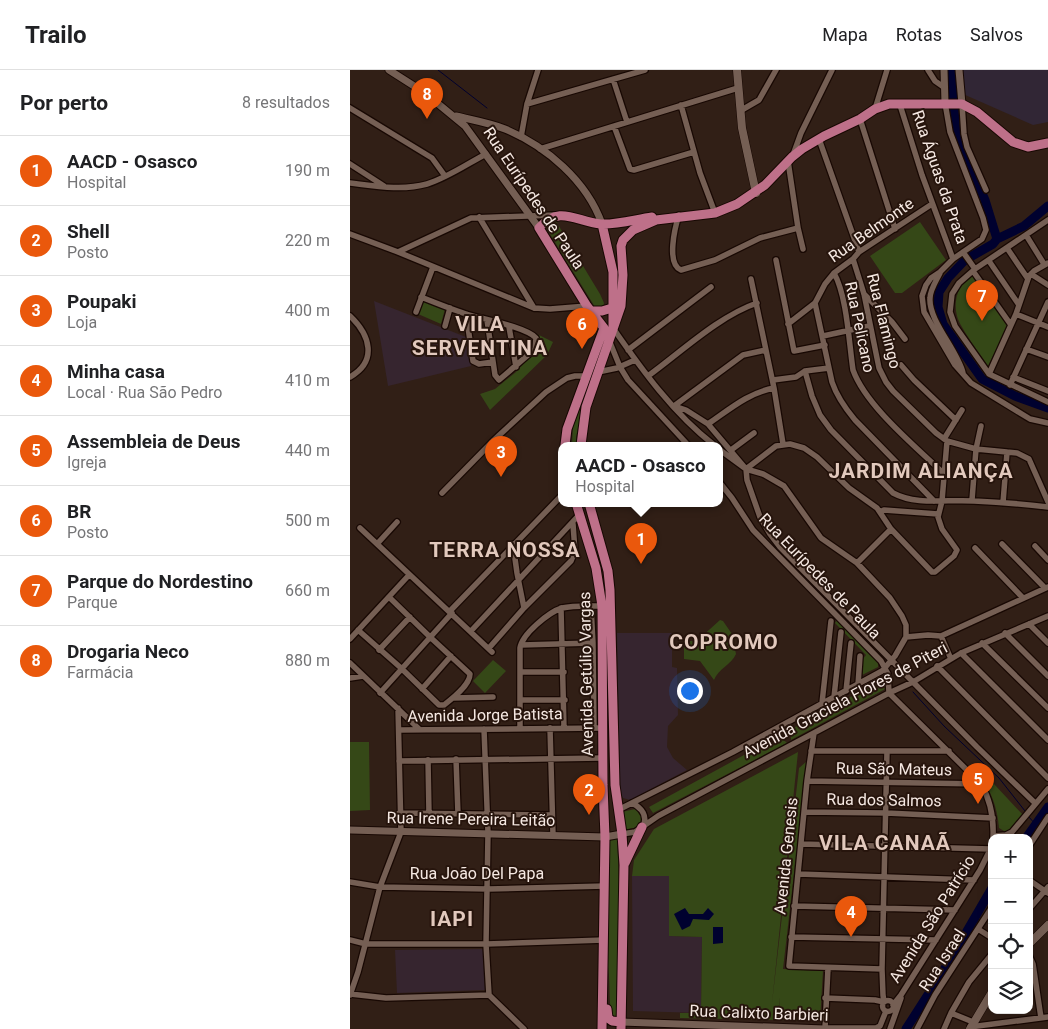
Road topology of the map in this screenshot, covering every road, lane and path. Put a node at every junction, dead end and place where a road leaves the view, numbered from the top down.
1 (389, 70) edge
2 (538, 70) edge
3 (620, 70) edge
4 (645, 70) edge
5 (737, 70) edge
6 (776, 70) edge
7 (832, 70) edge
8 (887, 70) edge
9 (928, 70) edge
10 (944, 70) edge
11 (959, 70) edge
12 (622, 77) junction
13 (613, 79) junction
14 (738, 88) junction
15 (944, 88) junction
16 (953, 103) junction
17 (527, 104) junction
18 (681, 105) junction
19 (900, 105) junction
20 (350, 108) edge
21 (875, 108) junction
22 (740, 112) junction
23 (454, 116) junction
24 (860, 119) junction
25 (626, 122) junction
26 (485, 124) junction
27 (614, 126) junction
28 (472, 134) junction
29 (521, 137) junction
30 (819, 138) junction
31 (1048, 143) edge
32 (540, 149) junction
33 (694, 152) junction
34 (486, 154) junction
35 (788, 161) junction
36 (350, 164) edge
37 (445, 176) junction
38 (350, 183) edge
39 (385, 187) junction
40 (755, 190) junction
41 (986, 190) dead end
42 (932, 204) junction
43 (714, 210) junction
44 (531, 215) junction
45 (559, 215) junction
46 (678, 215) junction
47 (479, 217) junction
48 (602, 224) junction
49 (1047, 224) edge
50 (539, 228) junction
51 (798, 228) junction
52 (895, 230) junction
53 (350, 234) edge
54 (1026, 235) junction
55 (1007, 248) junction
56 (803, 249) dead end
57 (398, 252) junction
58 (859, 252) junction
59 (963, 252) junction
60 (853, 259) junction
61 (953, 259) junction
62 (776, 260) dead end
63 (989, 261) junction
64 (1046, 264) edge
65 (433, 267) junction
66 (974, 270) junction
67 (834, 273) junction
68 (1030, 276) junction
69 (751, 279) dead end
70 (1048, 285) edge
71 (711, 287) dead end
72 (864, 294) junction
73 (421, 297) junction
74 (1048, 302) edge
75 (757, 303) junction
76 (815, 303) junction
77 (1019, 305) junction
78 (450, 308) junction
79 (534, 308) junction
80 (590, 308) junction
81 (612, 308) junction
82 (416, 312) dead end
83 (466, 314) junction
84 (1016, 314) junction
85 (350, 316) edge
86 (487, 320) junction
87 (1037, 323) junction
88 (788, 324) junction
89 (445, 326) dead end
90 (509, 326) junction
91 (869, 326) junction
92 (1010, 326) junction
93 (1048, 327) edge
94 (608, 328) junction
95 (847, 331) junction
96 (823, 336) junction
97 (904, 339) dead end
98 (609, 340) junction
99 (825, 345) junction
100 (1026, 349) junction
101 (628, 350) junction
102 (766, 350) junction
103 (1048, 357) edge
104 (635, 360) junction
105 (493, 362) junction
106 (901, 365) dead end
107 (516, 367) junction
108 (620, 367) junction
109 (829, 368) junction
110 (610, 370) junction
111 (805, 371) junction
112 (598, 372) junction
113 (988, 374) junction
114 (586, 376) junction
115 (648, 376) junction
116 (350, 377) edge
117 (1013, 377) junction
118 (628, 380) junction
119 (773, 380) junction
120 (1010, 385) junction
121 (774, 388) junction
122 (1048, 391) edge
123 (1048, 402) edge
124 (674, 406) junction
125 (962, 410) dead end
126 (956, 420) junction
127 (1048, 423) edge
128 (708, 424) junction
129 (981, 426) dead end
130 (754, 433) dead end
131 (946, 440) junction
132 (565, 442) edge
133 (581, 442) edge
134 (685, 442) edge
135 (710, 442) edge
136 (784, 444) junction
137 (976, 448) junction
138 (731, 450) junction
139 (723, 452) edge
140 (1007, 452) junction
141 (746, 469) junction
142 (943, 473) junction
143 (723, 487) edge
144 (442, 493) dead end
145 (558, 499) edge
146 (972, 500) junction
147 (934, 501) junction
148 (942, 501) junction
149 (1048, 502) edge
150 (1003, 503) junction
151 (577, 507) edge
152 (590, 507) edge
153 (1048, 507) edge
154 (880, 512) junction
155 (938, 514) junction
156 (580, 515) junction
157 (398, 522) dead end
158 (572, 524) junction
159 (360, 528) dead end
160 (891, 529) junction
161 (377, 544) junction
162 (513, 544) junction
163 (766, 544) junction
164 (1002, 544) dead end
165 (1034, 546) dead end
166 (974, 548) dead end
167 (760, 550) dead end
168 (1048, 560) edge
169 (857, 562) junction
170 (410, 575) junction
171 (518, 580) junction
172 (1046, 588) edge
173 (389, 597) junction
174 (1023, 598) junction
175 (591, 606) junction
176 (602, 606) junction
177 (524, 608) junction
178 (561, 608) junction
179 (451, 612) junction
180 (1048, 616) edge
181 (410, 617) junction
182 (831, 621) dead end
183 (1029, 624) junction
184 (358, 630) junction
185 (471, 631) junction
186 (841, 632) dead end
187 (1005, 633) junction
188 (941, 636) junction
189 (430, 637) junction
190 (906, 637) junction
191 (350, 639) edge
192 (593, 643) junction
193 (851, 643) dead end
194 (982, 643) junction
195 (1048, 643) edge
196 (564, 644) junction
197 (521, 645) junction
198 (379, 650) junction
199 (961, 653) junction
200 (451, 656) junction
201 (860, 656) dead end
202 (950, 659) junction
203 (892, 661) junction
204 (350, 663) edge
205 (937, 666) junction
206 (402, 668) junction
207 (886, 668) junction
208 (357, 670) junction
209 (520, 672) junction
210 (564, 672) junction
211 (363, 676) junction
212 (1048, 676) edge
213 (350, 677) edge
214 (913, 682) junction
215 (858, 684) junction
216 (422, 688) junction
217 (846, 690) junction
218 (380, 693) junction
219 (890, 693) junction
220 (493, 697) dead end
221 (834, 697) junction
222 (453, 698) junction
223 (520, 700) junction
224 (565, 700) junction
225 (822, 703) junction
226 (398, 708) junction
227 (1048, 708) edge
228 (520, 728) junction
229 (550, 728) junction
230 (564, 728) junction
231 (598, 728) junction
232 (419, 729) junction
233 (484, 729) junction
234 (399, 730) junction
235 (814, 733) junction
236 (801, 740) junction
237 (1048, 740) edge
238 (811, 750) junction
239 (887, 751) junction
240 (948, 751) junction
241 (603, 758) junction
242 (456, 759) junction
243 (484, 759) junction
244 (551, 759) junction
245 (428, 760) junction
246 (399, 761) junction
247 (1048, 778) edge
248 (807, 781) junction
249 (887, 783) junction
250 (981, 784) junction
251 (1048, 789) edge
252 (632, 803) junction
253 (1035, 803) junction
254 (618, 810) junction
255 (804, 812) junction
256 (886, 813) junction
257 (399, 814) junction
258 (429, 814) junction
259 (458, 814) junction
260 (487, 814) junction
261 (552, 815) junction
262 (658, 816) junction
263 (645, 817) junction
264 (1048, 817) edge
265 (993, 818) junction
266 (605, 819) junction
267 (642, 827) junction
268 (350, 830) edge
269 (401, 832) junction
270 (488, 833) junction
271 (622, 834) junction
272 (993, 834) edge
273 (1008, 834) edge
274 (553, 835) junction
275 (605, 836) junction
276 (1033, 840) edge
277 (801, 844) junction
278 (885, 845) junction
279 (988, 848) edge
280 (988, 854) edge
281 (624, 865) junction
282 (798, 874) junction
283 (884, 876) junction
284 (974, 880) junction
285 (350, 882) edge
286 (1033, 882) edge
287 (605, 886) junction
288 (380, 887) junction
289 (488, 889) junction
290 (1047, 890) edge
291 (1033, 905) edge
292 (794, 906) junction
293 (884, 908) junction
294 (955, 910) junction
295 (988, 913) edge
296 (1048, 925) edge
297 (978, 929) junction
298 (988, 935) edge
299 (791, 937) junction
300 (883, 939) junction
301 (350, 940) edge
302 (604, 940) junction
303 (936, 940) junction
304 (1033, 940) edge
305 (366, 944) junction
306 (486, 944) junction
307 (988, 959) edge
308 (1033, 964) edge
309 (828, 968) junction
310 (882, 969) junction
311 (604, 989) junction
312 (350, 994) edge
313 (489, 995) junction
314 (901, 996) junction
315 (826, 998) junction
316 (988, 998) edge
317 (884, 1002) junction
318 (893, 1004) junction
319 (886, 1011) junction
320 (951, 1013) junction
321 (1048, 1017) edge
322 (1041, 1018) junction
323 (621, 1026) edge
324 (971, 1026) edge
325 (683, 1027) edge
326 (521, 1028) edge
327 (602, 1029) edge
328 (825, 1029) edge
329 (890, 1029) edge
330 (918, 1029) edge
331 (944, 1029) edge

1 - 23 street, Rua Eurípedes de Paula
2 - 17 street
3 - 12 street
4 - 12 street
5 - 14 main road
6 - 22 street
7 - 35 street
8 - 21 street
9 - 15 street
10 - 15 street
11 - 16 street
12 - 13 street
13 - 17 street
13 - 25 street
14 - 18 street
14 - 22 main road
15 - 16 street
16 - 19 main road
16 - 31 main road
16 - 41 street
16 - 59 street
17 - 29 street
18 - 25 street
18 - 33 street
19 - 21 main road
19 - 42 street, Rua Águas da Prata
20 - 37 street
21 - 24 main road
22 - 40 main road
23 - 26 street
23 - 28 street, Rua Eurípedes de Paula
24 - 30 main road
24 - 52 street
25 - 27 street
26 - 28 street
26 - 29 street
27 - 32 street
27 - 33 street
28 - 34 street, Rua Eurípedes de Paula
29 - 32 street
30 - 35 main road
30 - 58 street
32 - 48 street
33 - 43 street
34 - 37 street
34 - 44 street, Rua Eurípedes de Paula
35 - 40 main road
35 - 51 street
36 - 39 street
37 - 39 street
38 - 39 street
40 - 43 main road
42 - 52 street, Rua Belmonte
42 - 61 street, Rua Águas da Prata
43 - 46 main road
44 - 45 street
44 - 47 street
44 - 50 street, Rua Eurípedes de Paula
45 - 48 main road
45 - 50 main road
46 - 48 main road
46 - 51 street
46 - 94 main road
47 - 57 street
47 - 79 street
48 - 81 main road
49 - 54 street
50 - 80 main road, Rua Eurípedes de Paula
51 - 56 street
52 - 58 street, Rua Belmonte
53 - 57 street
54 - 55 street
54 - 64 street
55 - 63 street
55 - 68 street
57 - 65 street
58 - 60 street, Rua Belmonte
59 - 61 street
59 - 66 street
60 - 67 street, Rua Belmonte
60 - 72 street, Rua Flamingo
61 - 127 street
62 - 88 street
63 - 66 street
63 - 77 street
64 - 68 street
65 - 73 street
65 - 79 street
66 - 92 street
66 - 113 street
67 - 76 street, Rua Belmonte
67 - 95 street, Rua Pelicano
68 - 70 street
68 - 77 street
69 - 75 street
71 - 101 street
72 - 91 street, Rua Flamingo
72 - 97 street
73 - 78 street
73 - 82 street
74 - 87 street
75 - 102 street
75 - 115 street
76 - 88 street, Rua Belmonte
76 - 96 street
77 - 84 street
78 - 83 street
78 - 89 street
79 - 80 street
80 - 81 main road
80 - 94 main road, Rua Eurípedes de Paula
81 - 94 main road
83 - 86 street
83 - 105 street
84 - 87 street
84 - 92 street
85 - 116 street
86 - 90 street
86 - 105 street
87 - 93 street
87 - 100 street
88 - 99 street
90 - 107 street
90 - 107 street
91 - 95 street
91 - 131 street, Rua Flamingo
92 - 113 street
94 - 98 main road, Rua Eurípedes de Paula
94 - 101 street
94 - 114 main road
95 - 96 street
95 - 142 street, Rua Pelicano
96 - 99 street
98 - 108 street, Rua Eurípedes de Paula
98 - 112 main road
99 - 109 street
100 - 103 street
100 - 117 street
101 - 104 street
102 - 119 street
102 - 124 street
104 - 108 street
104 - 115 street
105 - 107 street
106 - 126 street
108 - 110 street
108 - 118 street, Rua Eurípedes de Paula
109 - 111 street
109 - 147 street
110 - 112 street
110 - 118 street
111 - 119 street
111 - 147 street
112 - 133 main road
113 - 120 street
114 - 132 main road
114 - 144 street
115 - 124 street
117 - 120 street
117 - 122 street
118 - 134 street, Rua Eurípedes de Paula
119 - 121 street
120 - 123 street
121 - 128 street
121 - 136 street
124 - 128 street
124 - 135 street
125 - 126 street
126 - 131 street
128 - 138 street
129 - 137 street
130 - 138 street
131 - 137 street, Rua Flamingo
131 - 142 street
136 - 141 street
136 - 154 street
137 - 140 street, Rua Flamingo
137 - 146 street
138 - 141 street
139 - 141 street
140 - 149 street, Rua Flamingo
140 - 150 street
141 - 169 street
141 - 203 street
142 - 148 street
143 - 163 street, Rua Eurípedes de Paula
145 - 162 street
146 - 148 street
146 - 150 street
147 - 148 street
148 - 155 street
150 - 153 street
151 - 156 main road, Avenida Getúlio Vargas
152 - 254 main road, Avenida Getúlio Vargas
154 - 155 street
154 - 160 street
155 - 160 street
156 - 158 street
156 - 176 main road, Avenida Getúlio Vargas
157 - 161 street
158 - 171 street
158 - 177 street
159 - 161 street
160 - 169 street
161 - 170 street
162 - 171 street
162 - 179 street
163 - 167 street
163 - 207 street, Rua Eurípedes de Paula
164 - 172 street
165 - 168 street
166 - 174 street
169 - 190 street
170 - 173 street
170 - 179 street
171 - 177 street
171 - 185 street
172 - 174 street
173 - 181 street
173 - 184 street
174 - 188 street
175 - 176 street
175 - 178 street
175 - 192 street, Avenida Getúlio Vargas
176 - 231 main road, Avenida Getúlio Vargas
177 - 185 street
178 - 196 street
178 - 197 street
179 - 185 street
179 - 189 street
180 - 183 street, Avenida Graciela Flores de Piteri
181 - 189 street
181 - 198 street
182 - 225 street
183 - 187 street, Avenida Graciela Flores de Piteri
183 - 195 street
184 - 191 street
184 - 198 street
186 - 221 street
187 - 194 street, Avenida Graciela Flores de Piteri
187 - 212 street
188 - 190 street
188 - 202 street
189 - 200 street
189 - 206 street
190 - 203 street, Avenida Graciela Flores de Piteri
192 - 196 street
192 - 231 street, Avenida Getúlio Vargas
193 - 217 street
194 - 199 street, Avenida Graciela Flores de Piteri
194 - 227 street
196 - 197 street
196 - 210 street
197 - 209 street
198 - 206 street
199 - 202 street, Avenida Graciela Flores de Piteri
199 - 237 street
200 - 216 street
200 - 222 street
201 - 215 street
202 - 205 street, Avenida Graciela Flores de Piteri
203 - 207 street, Avenida Graciela Flores de Piteri
203 - 214 street
204 - 208 street
205 - 214 street, Avenida Graciela Flores de Piteri
205 - 247 street
206 - 216 street
206 - 218 street
207 - 215 street, Avenida Graciela Flores de Piteri
207 - 219 street
208 - 211 street
208 - 213 street
209 - 210 street
209 - 223 street
210 - 224 street
211 - 213 street
211 - 218 street
214 - 219 street, Avenida Graciela Flores de Piteri
214 - 253 street
215 - 217 street, Avenida Graciela Flores de Piteri
216 - 222 street
217 - 221 street, Avenida Graciela Flores de Piteri
218 - 226 street
219 - 235 street, Avenida Graciela Flores de Piteri
219 - 240 street
220 - 222 street
221 - 225 street, Avenida Graciela Flores de Piteri
223 - 224 street
223 - 228 street
224 - 230 street
225 - 252 street, Avenida Graciela Flores de Piteri
226 - 232 street
226 - 234 street
228 - 229 street, Avenida Jorge Batista
228 - 233 street, Avenida Jorge Batista
229 - 230 street, Avenida Jorge Batista
229 - 244 street
230 - 231 street, Avenida Jorge Batista
231 - 241 main road, Avenida Getúlio Vargas
232 - 233 street, Avenida Jorge Batista
232 - 234 street, Avenida Jorge Batista
233 - 243 street
234 - 246 street
235 - 236 street, Avenida Graciela Flores de Piteri
235 - 238 street, Avenida Genesis
236 - 238 street
236 - 262 street, Avenida Graciela Flores de Piteri
238 - 239 street
238 - 248 street, Avenida Genesis
239 - 240 street
239 - 249 street
240 - 250 street
241 - 244 street
241 - 266 main road, Avenida Getúlio Vargas
242 - 243 street
242 - 245 street
242 - 259 street
243 - 244 street
243 - 260 street
244 - 261 street
245 - 246 street
245 - 258 street
246 - 257 street
248 - 249 street, Rua São Mateus
248 - 255 street, Avenida Genesis
249 - 250 street, Rua São Mateus
249 - 256 street
250 - 265 street
251 - 253 street
252 - 254 street, Avenida Graciela Flores de Piteri
252 - 263 street
253 - 273 street
254 - 266 main road
254 - 271 main road, Avenida Getúlio Vargas
255 - 256 street, Rua dos Salmos
255 - 277 street, Avenida Genesis
256 - 265 street, Rua dos Salmos
256 - 278 street
257 - 258 street
257 - 269 street
258 - 259 street
259 - 260 street
260 - 261 street
260 - 270 street
261 - 274 street
262 - 263 street, Avenida Graciela Flores de Piteri
262 - 267 street, Avenida Graciela Flores de Piteri
263 - 267 street
264 - 276 street
265 - 272 street
266 - 275 main road, Avenida Getúlio Vargas
267 - 271 street, Avenida Graciela Flores de Piteri
267 - 281 main road
268 - 269 street, Rua Irene Pereira Leitão
269 - 270 street, Rua Irene Pereira Leitão
269 - 288 street
270 - 274 street, Rua Irene Pereira Leitão
270 - 289 street
271 - 275 street, Rua Irene Pereira Leitão
271 - 281 main road, Avenida Getúlio Vargas
274 - 275 street, Rua Irene Pereira Leitão
275 - 287 main road, Avenida Getúlio Vargas
277 - 278 street
277 - 282 street, Avenida Genesis
278 - 279 street
278 - 283 street
280 - 284 street, Avenida São Patrício
281 - 323 main road, Avenida Getúlio Vargas
282 - 283 street
282 - 292 street, Avenida Genesis
283 - 284 street
283 - 293 street
284 - 294 street, Avenida São Patrício
285 - 288 street, Rua João Del Papa
286 - 290 street
287 - 289 street, Rua João Del Papa
287 - 302 main road, Avenida Getúlio Vargas
288 - 289 street, Rua João Del Papa
288 - 305 street
289 - 306 street
290 - 291 street
292 - 293 street
292 - 299 street, Avenida Genesis
293 - 294 street
293 - 300 street
294 - 303 street, Avenida São Patrício
295 - 297 street, Rua Israel
296 - 304 main road
297 - 298 street
297 - 330 street, Rua Israel
299 - 300 street
299 - 309 street, Avenida Genesis
300 - 303 street
300 - 310 street
301 - 305 street
302 - 306 street
302 - 311 main road, Avenida Getúlio Vargas
303 - 314 street, Avenida São Patrício
305 - 306 street
305 - 312 street
306 - 313 street
307 - 320 street
308 - 322 street
309 - 310 street
309 - 315 street
310 - 317 street
311 - 323 main road
311 - 327 main road, Avenida Getúlio Vargas
312 - 313 street
313 - 326 street
314 - 318 street, Avenida São Patrício
314 - 329 street
315 - 317 street
315 - 328 street
316 - 324 main road
317 - 318 street
317 - 319 street
318 - 319 street
319 - 328 street, Rua Calixto Barbieri
320 - 324 street
320 - 331 street
321 - 322 street
322 - 324 street
323 - 325 street, Rua Calixto Barbieri
325 - 328 street, Rua Calixto Barbieri

